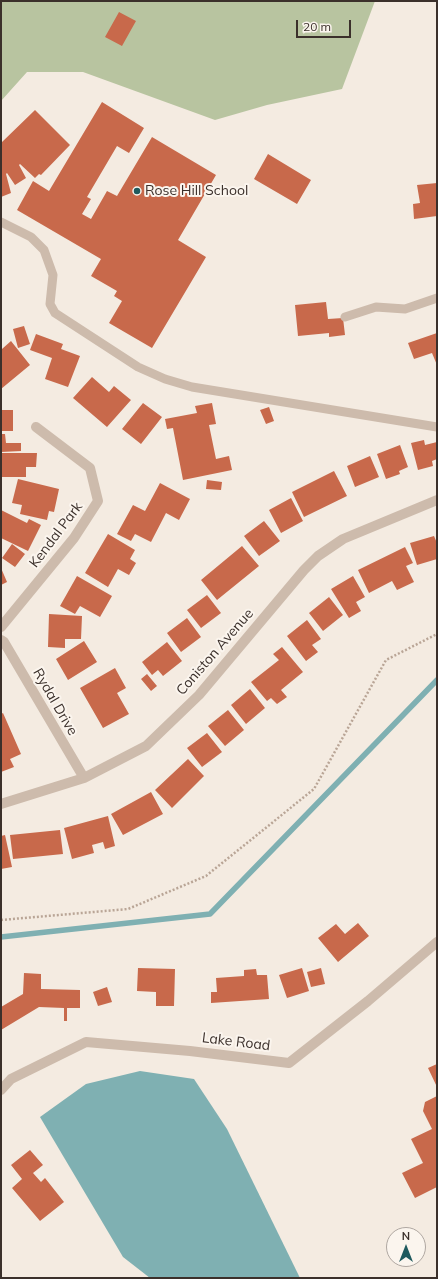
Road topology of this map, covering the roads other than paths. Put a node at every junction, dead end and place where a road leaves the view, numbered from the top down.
1 (1, 222) edge
2 (437, 298) edge
3 (345, 317) dead end
4 (36, 427) dead end
5 (437, 427) edge
6 (437, 500) edge
7 (1, 627) edge
8 (1, 640) edge
9 (84, 778) junction
10 (1, 804) edge
11 (437, 942) edge
12 (1, 1090) edge

1 - 5 lane
2 - 3 lane
4 - 7 street, Kendal Park
6 - 9 street, Coniston Avenue
8 - 9 street, Rydal Drive
9 - 10 street, Coniston Avenue
11 - 12 street, Lake Road

